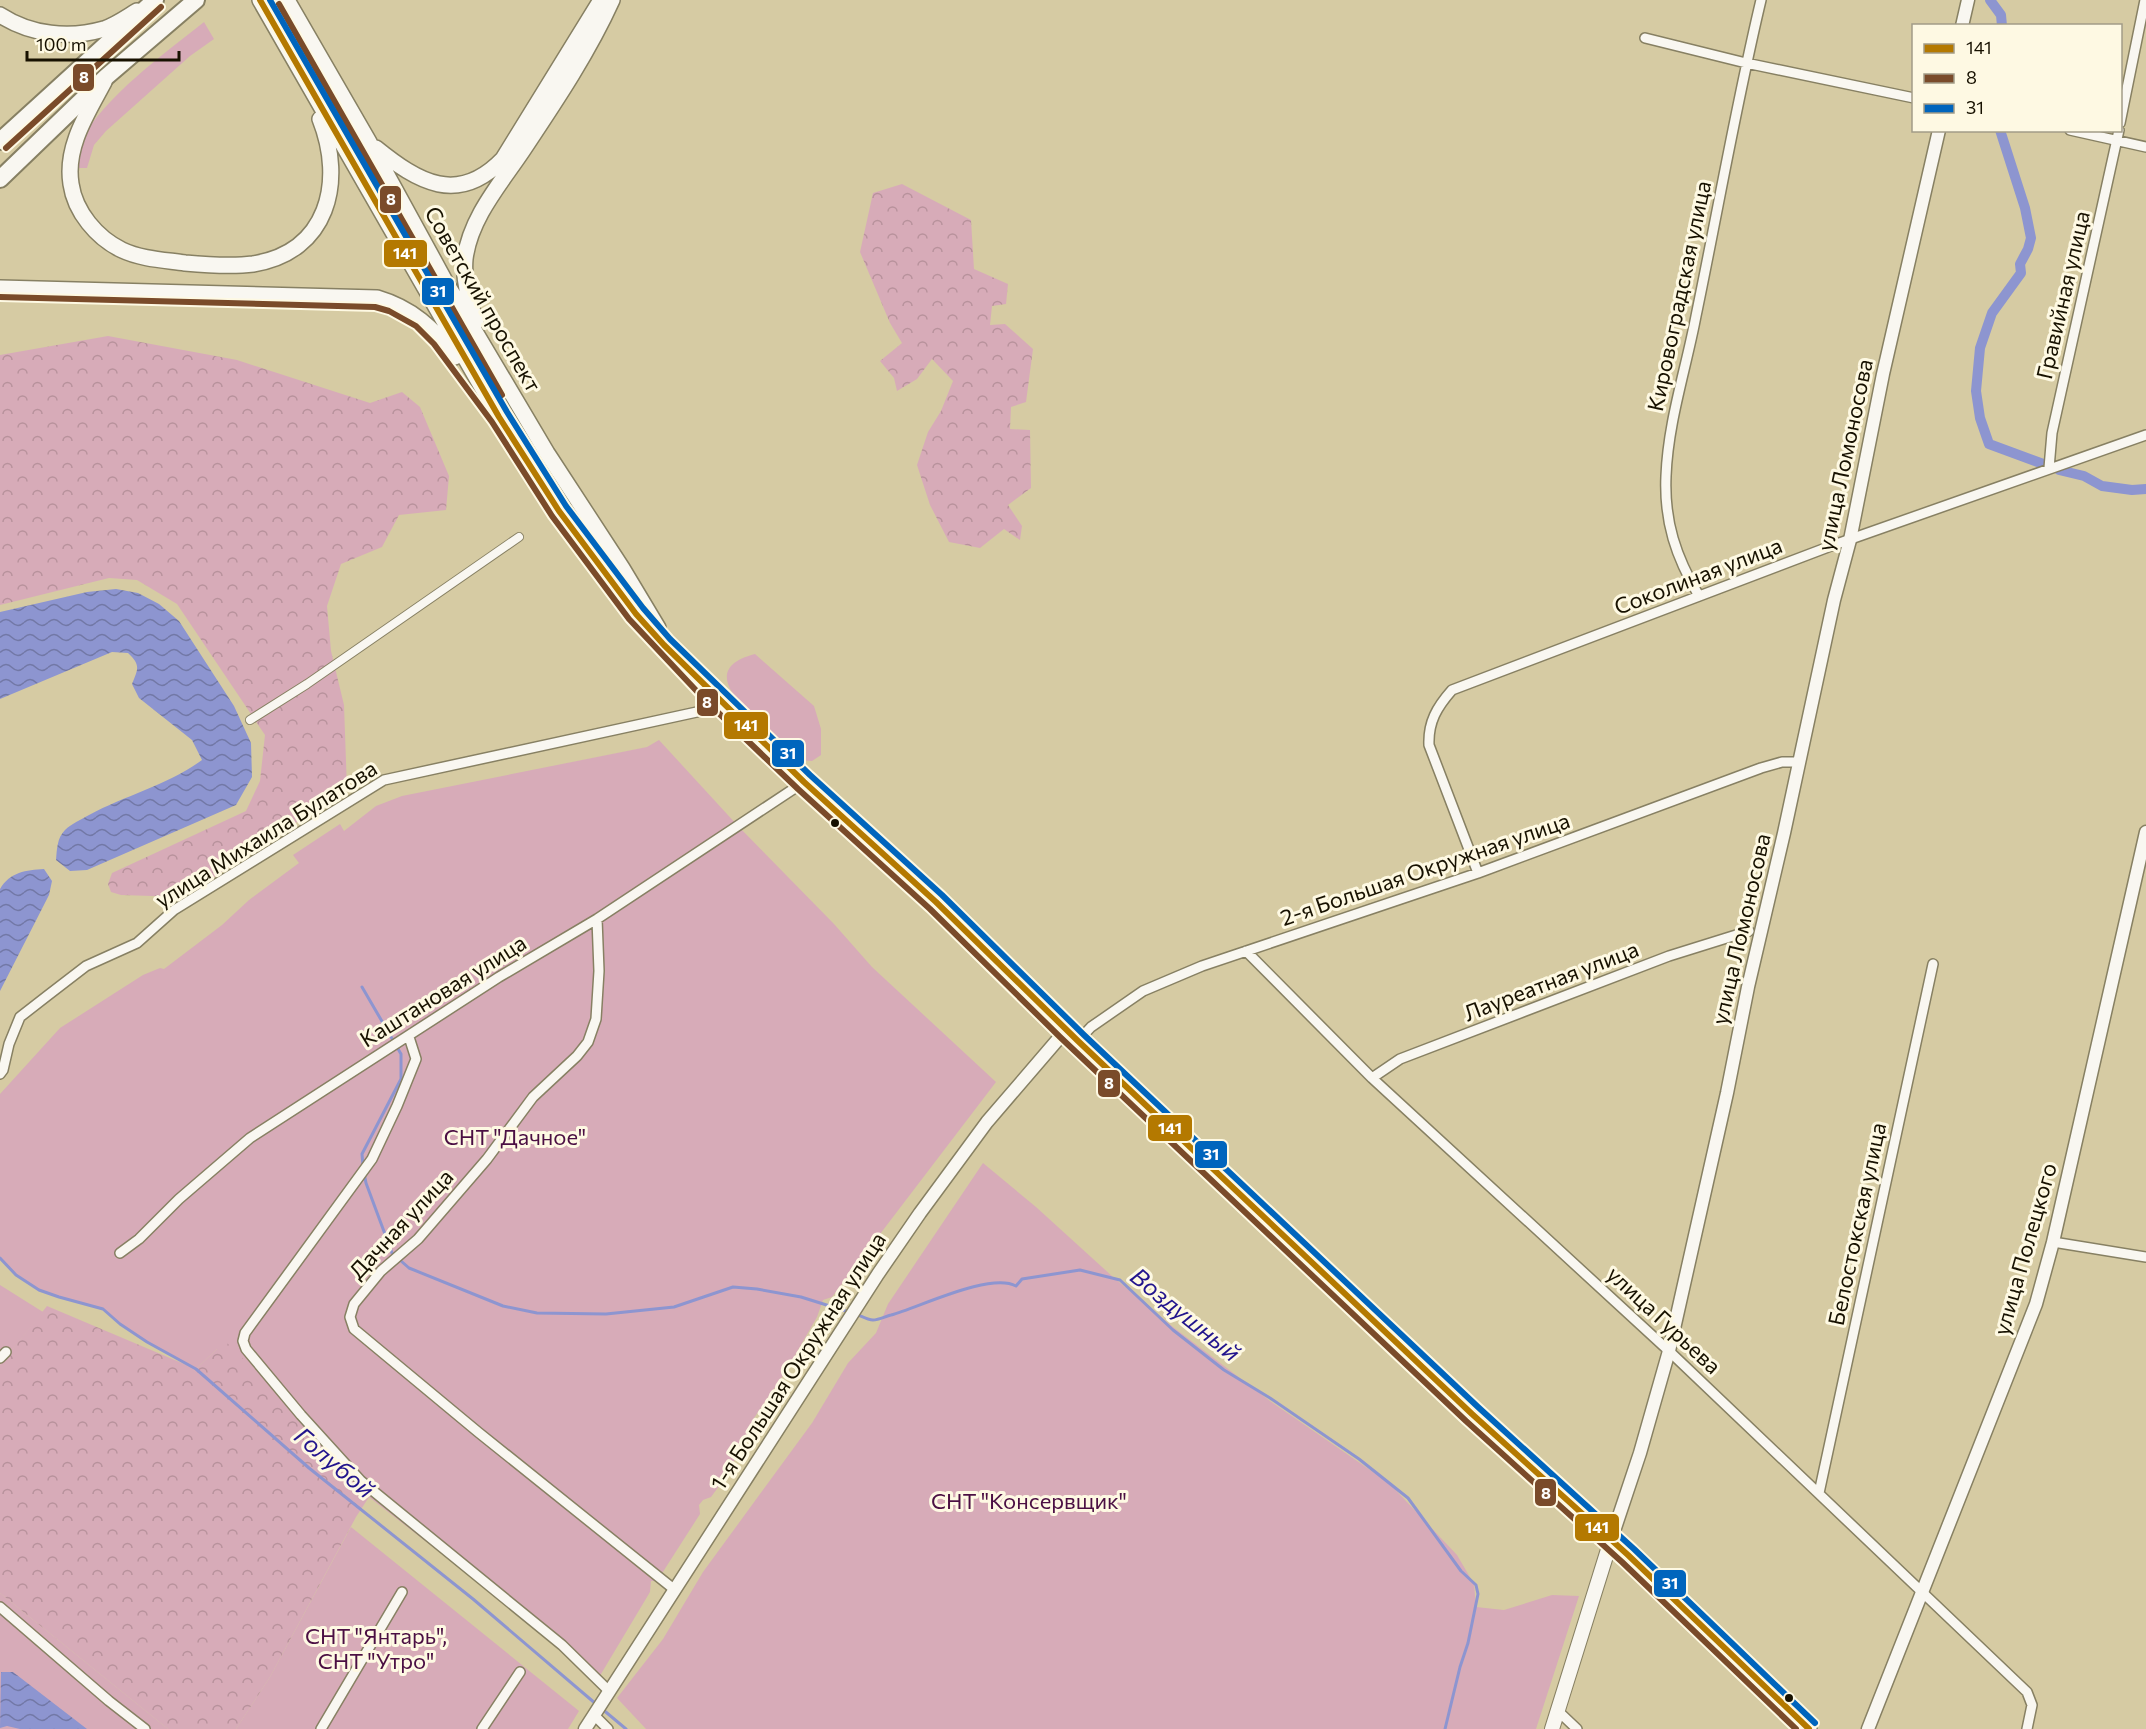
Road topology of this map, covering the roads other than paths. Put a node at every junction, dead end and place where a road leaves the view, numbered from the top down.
1 (260, 0) edge
2 (287, 0) edge
3 (601, 0) edge
4 (612, 0) edge
5 (1761, 0) edge
6 (1968, 0) edge
7 (2145, 0) edge
8 (154, 1) edge
9 (193, 2) edge
10 (0, 15) edge
11 (1962, 24) edge
12 (1645, 38) dead end
13 (288, 48) junction
14 (1746, 63) junction
15 (106, 77) junction
16 (1912, 98) edge
17 (2122, 118) edge
18 (1939, 132) edge
19 (2089, 132) edge
20 (2118, 135) edge
21 (0, 141) edge
22 (369, 142) junction
23 (2146, 147) edge
24 (0, 179) edge
25 (0, 288) edge
26 (487, 352) junction
27 (499, 417) junction
28 (2146, 435) edge
29 (2049, 468) junction
30 (519, 537) dead end
31 (1850, 540) junction
32 (1699, 596) junction
33 (692, 673) junction
34 (722, 703) junction
35 (250, 720) dead end
36 (1799, 762) junction
37 (804, 782) junction
38 (2146, 832) edge
39 (1478, 873) junction
40 (597, 919) junction
41 (1749, 931) dead end
42 (1246, 951) junction
43 (1933, 964) dead end
44 (1066, 1030) junction
45 (409, 1037) junction
46 (1078, 1041) junction
47 (0, 1074) edge
48 (1372, 1078) junction
49 (2054, 1242) junction
50 (120, 1253) dead end
51 (2146, 1257) edge
52 (1669, 1351) junction
53 (1819, 1493) junction
54 (1611, 1540) junction
55 (675, 1590) junction
56 (402, 1592) dead end
57 (1922, 1593) junction
58 (0, 1606) edge
59 (520, 1672) dead end
60 (607, 1695) junction
61 (1558, 1711) junction
62 (594, 1715) junction
63 (144, 1729) edge
64 (321, 1729) edge
65 (482, 1729) edge
66 (585, 1729) edge
67 (608, 1729) edge
68 (1552, 1729) edge
69 (1577, 1729) edge
70 (1809, 1729) edge
71 (1868, 1729) edge
72 (2027, 1729) edge

1 - 13 main road, Советский проспект
2 - 22 main road, Советский проспект
3 - 22 main road
4 - 26 main road
5 - 14 street, Кировоградская улица
6 - 11 street
7 - 17 street
8 - 10 main road
8 - 21 highway
9 - 15 highway
12 - 14 street
13 - 15 main road
13 - 27 main road, Советский проспект
14 - 16 street
14 - 32 street, Кировоградская улица
15 - 24 highway
18 - 31 street, улица Ломоносова
19 - 20 street
20 - 23 street
20 - 29 street, Гравийная улица
22 - 26 main road, Советский проспект
25 - 27 main road
26 - 33 main road, Советский проспект
27 - 33 main road, Советский проспект
28 - 29 street, Соколиная улица
29 - 31 street, Соколиная улица
30 - 35 street
31 - 32 street, Соколиная улица
31 - 36 street, улица Ломоносова
32 - 39 street, Соколиная улица
33 - 34 main road, Советский проспект
34 - 37 main road, Советский проспект
34 - 47 street, улица Михаила Булатова
36 - 39 street, 2-я Большая Окружная улица
36 - 52 street, улица Ломоносова
37 - 40 street, Каштановая улица
37 - 44 main road, Советский проспект
38 - 49 street, улица Полецкого
39 - 42 street, 2-я Большая Окружная улица
40 - 45 street, Каштановая улица
40 - 55 street, Дачная улица
41 - 48 street, Лауреатная улица
42 - 46 street, 2-я Большая Окружная улица
42 - 48 street, улица Гурьева
43 - 53 street, Белостокская улица
44 - 46 main road, Советский проспект
44 - 55 street, 1-я Большая Окружная улица
45 - 50 street, Каштановая улица
45 - 60 street
46 - 54 main road, Советский проспект
48 - 52 street, улица Гурьева
49 - 51 street
49 - 57 street, улица Полецкого
52 - 53 street, улица Гурьева
52 - 54 street, улица Ломоносова
53 - 57 street, улица Гурьева
54 - 61 main road, улица Ломоносова
54 - 70 main road, Советский проспект
55 - 60 street, 1-я Большая Окружная улица
56 - 64 street
57 - 71 street, улица Полецкого
57 - 72 street, улица Гурьева
58 - 63 street
59 - 65 street
60 - 62 street, 1-я Большая Окружная улица
61 - 68 main road, улица Ломоносова
61 - 69 street
62 - 66 street, 1-я Большая Окружная улица
62 - 67 street

